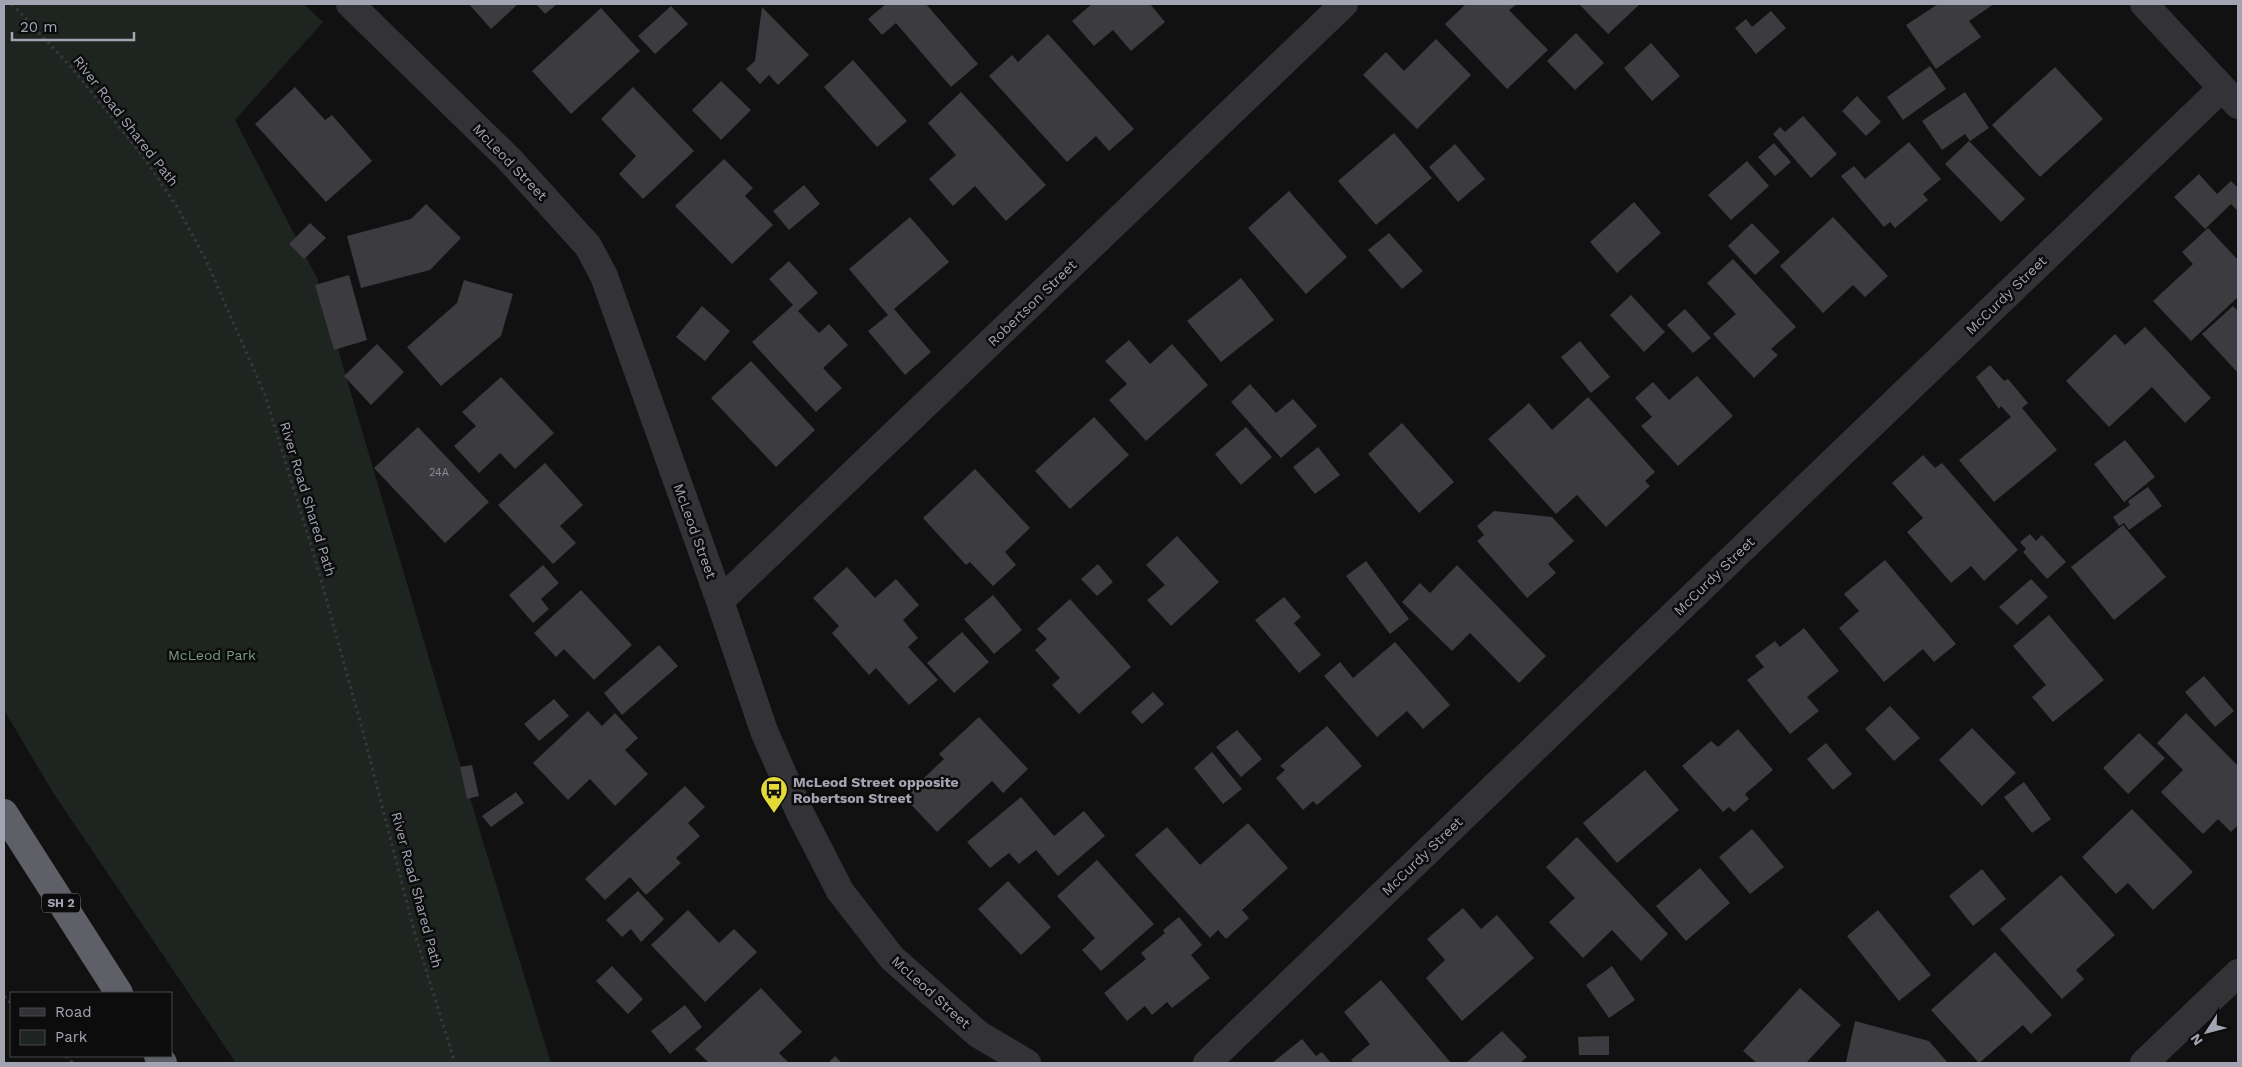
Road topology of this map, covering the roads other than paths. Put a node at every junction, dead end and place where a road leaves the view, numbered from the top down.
1 (350, 4) edge
2 (1344, 4) edge
3 (2144, 4) edge
4 (2230, 97) edge
5 (720, 601) junction
6 (4, 813) edge
7 (4, 844) edge
8 (2238, 973) edge
9 (111, 992) edge
10 (118, 992) edge
11 (1027, 1063) edge
12 (1207, 1063) edge
13 (2144, 1063) edge

1 - 5 street, McLeod Street
2 - 5 street, Robertson Street
3 - 4 street
4 - 12 street, McCurdy Street
5 - 11 street, McLeod Street
6 - 10 highway, SH 2
7 - 9 highway, SH 2
8 - 13 street

